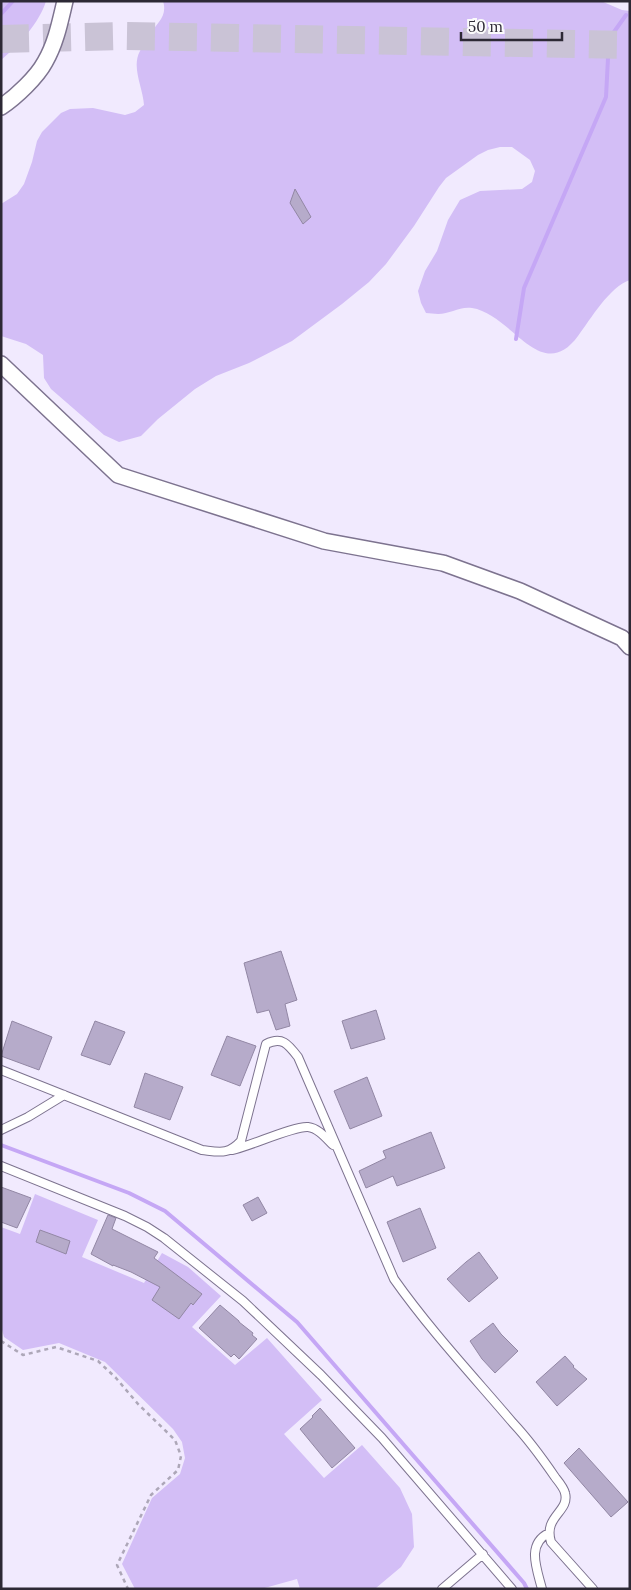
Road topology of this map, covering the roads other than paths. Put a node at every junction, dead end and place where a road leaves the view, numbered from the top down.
1 (65, 1) edge
2 (1, 107) edge
3 (1, 364) edge
4 (630, 646) edge
5 (1, 1070) edge
6 (64, 1095) junction
7 (1, 1130) edge
8 (337, 1150) junction
9 (223, 1153) junction
10 (1, 1166) edge
11 (549, 1533) junction
12 (483, 1554) junction
13 (442, 1589) edge
14 (512, 1589) edge
15 (542, 1589) edge
16 (593, 1589) edge

1 - 2 street
3 - 4 street
5 - 6 lane
6 - 7 lane
6 - 9 lane
8 - 9 lane
8 - 9 lane
8 - 11 lane
10 - 12 lane
11 - 15 lane
11 - 16 lane
12 - 13 lane
12 - 14 lane

